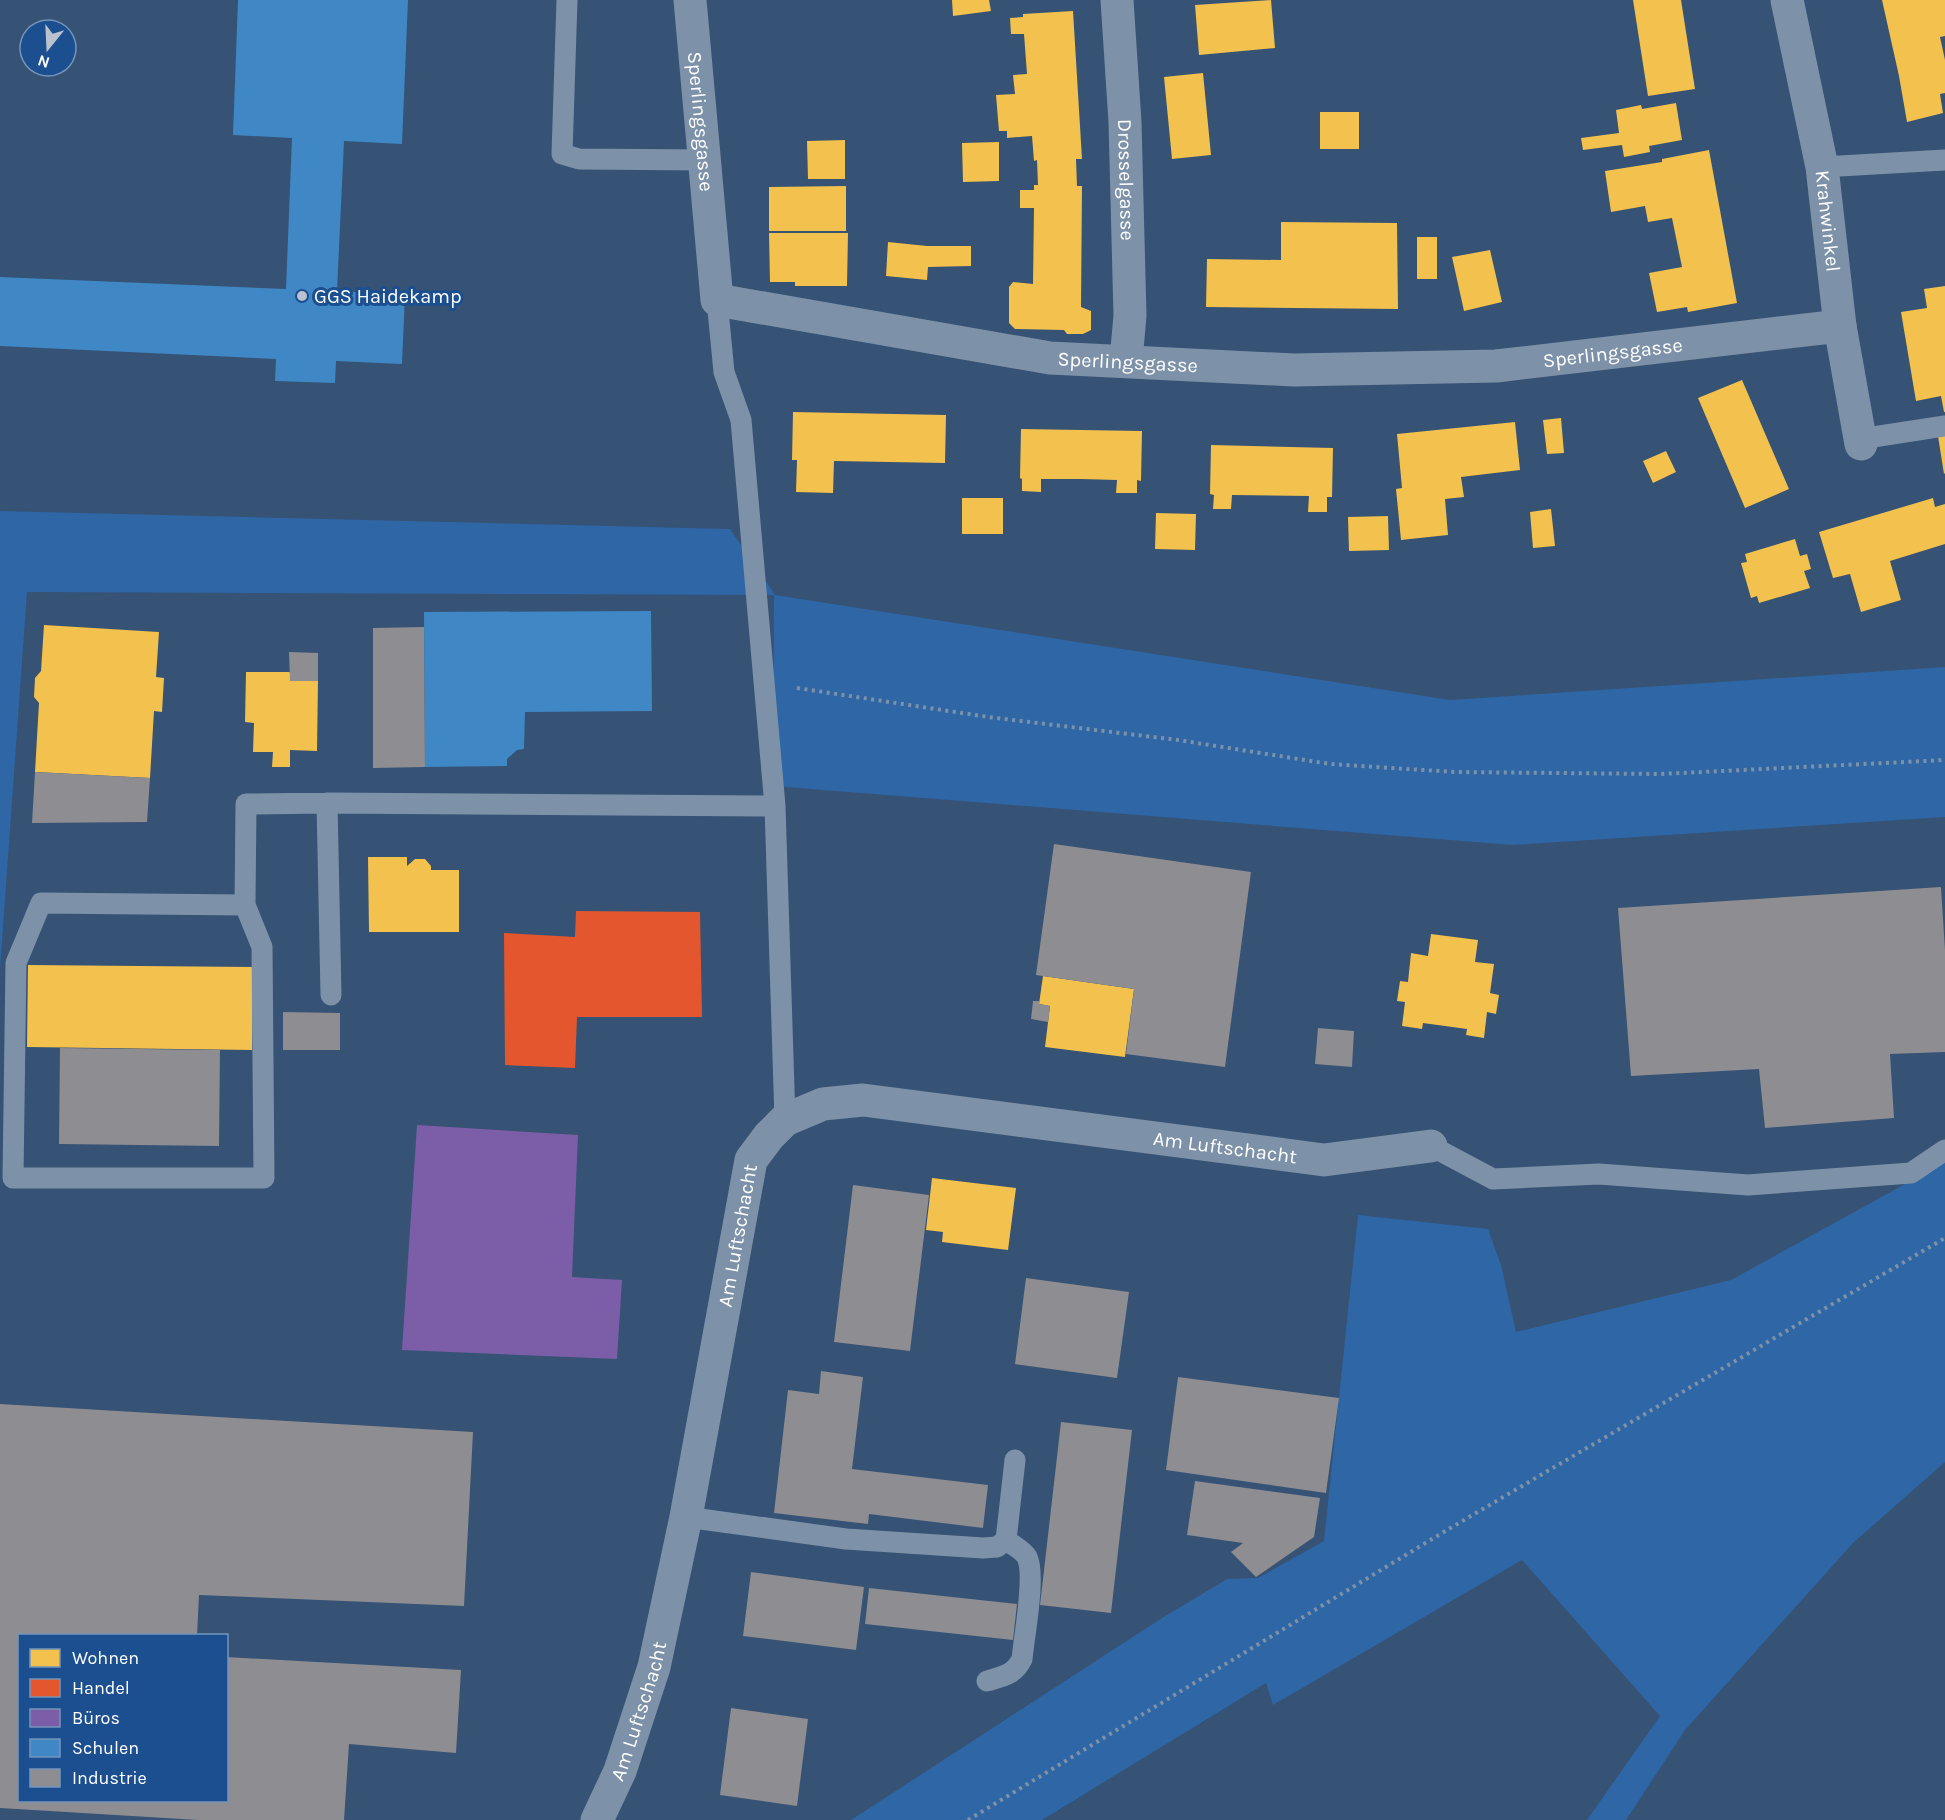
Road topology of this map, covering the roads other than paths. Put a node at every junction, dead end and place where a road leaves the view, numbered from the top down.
1 (567, 0) edge
2 (690, 0) edge
3 (1117, 0) edge
4 (1787, 0) edge
5 (704, 160) junction
6 (1945, 160) edge
7 (1822, 167) junction
8 (717, 300) junction
9 (1840, 326) junction
10 (1126, 360) junction
11 (1945, 426) edge
12 (1860, 441) joint
13 (327, 803) junction
14 (775, 806) junction
15 (245, 905) junction
16 (331, 994) dead end
17 (785, 1120) junction
18 (1431, 1146) joint
19 (1945, 1150) edge
20 (1015, 1460) dead end
21 (686, 1517) junction
22 (1006, 1539) junction
23 (987, 1681) dead end
24 (597, 1820) edge

1 - 5 lane
2 - 5 street, Sperlingsgasse
3 - 10 street, Drosselgasse
4 - 7 street, Krahwinkel
5 - 8 street, Sperlingsgasse
6 - 7 lane
7 - 9 street, Krahwinkel
8 - 10 street, Sperlingsgasse
8 - 14 lane
9 - 10 street, Sperlingsgasse
9 - 12 street, Krahwinkel
11 - 12 lane
13 - 14 lane
13 - 15 lane
13 - 16 lane
14 - 17 lane
15 - 15 lane
17 - 18 street, Am Luftschacht
17 - 21 street, Am Luftschacht
18 - 19 lane
20 - 22 lane
21 - 22 lane
21 - 24 street, Am Luftschacht
22 - 23 lane

